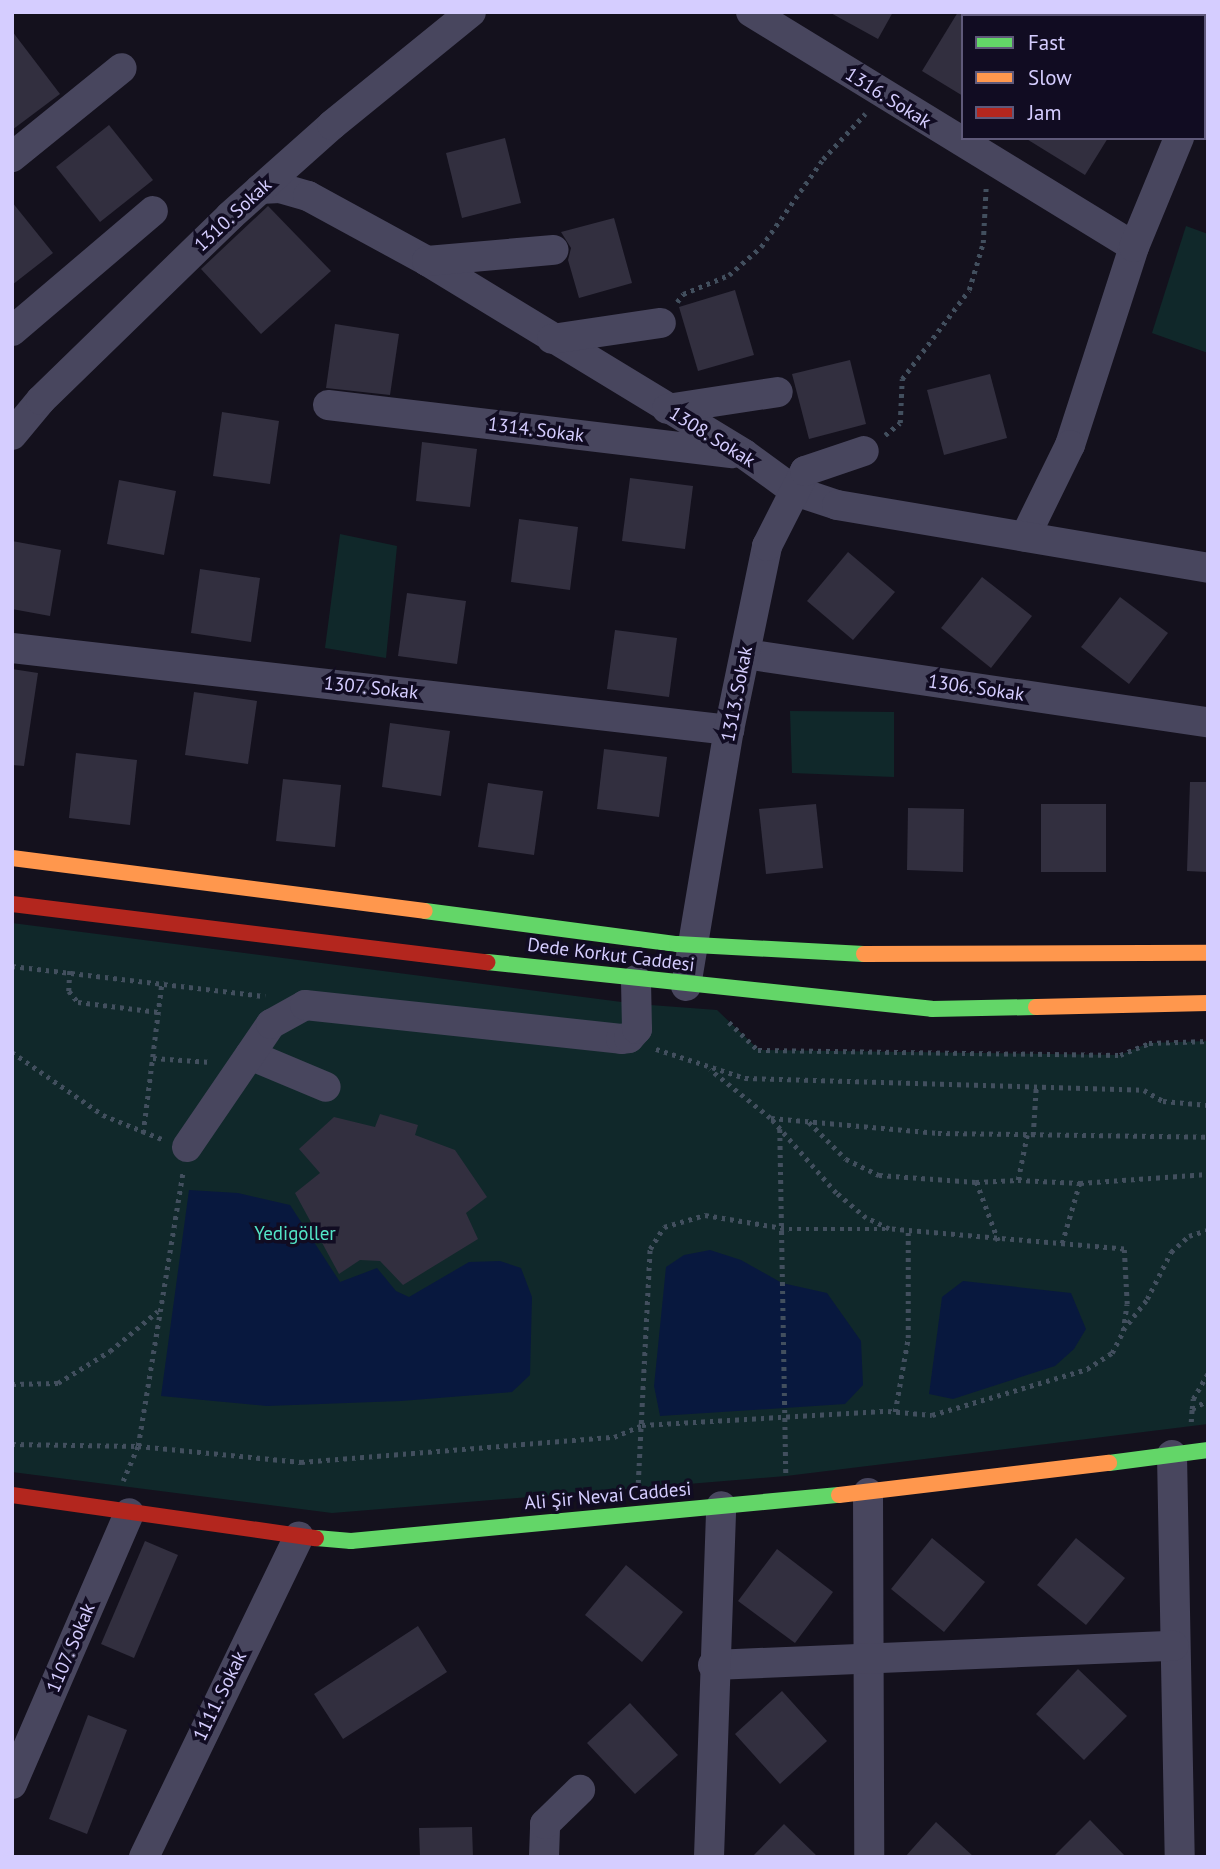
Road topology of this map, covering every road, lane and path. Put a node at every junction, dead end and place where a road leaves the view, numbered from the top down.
1 (471, 12) edge
2 (751, 12) edge
3 (122, 68) dead end
4 (878, 92) junction
5 (1178, 140) edge
6 (12, 157) edge
7 (984, 157) junction
8 (260, 189) junction
9 (153, 211) dead end
10 (1134, 247) junction
11 (554, 250) dead end
12 (428, 261) junction
13 (661, 323) joint
14 (12, 331) edge
15 (552, 340) junction
16 (778, 392) dead end
17 (328, 405) dead end
18 (667, 409) junction
19 (12, 435) edge
20 (864, 451) joint
21 (744, 454) junction
22 (795, 491) junction
23 (1025, 537) junction
24 (1208, 568) edge
25 (12, 648) edge
26 (745, 654) junction
27 (1208, 722) edge
28 (729, 730) junction
29 (12, 858) edge
30 (12, 904) edge
31 (691, 945) junction
32 (1208, 953) edge
33 (12, 966) edge
34 (70, 971) junction
35 (636, 980) junction
36 (162, 981) junction
37 (686, 986) junction
38 (1208, 1003) edge
39 (305, 1004) junction
40 (158, 1012) junction
41 (725, 1018) dead end
42 (629, 1038) junction
43 (1208, 1041) edge
44 (12, 1052) edge
45 (153, 1058) junction
46 (246, 1060) junction
47 (710, 1070) junction
48 (326, 1087) dead end
49 (1036, 1087) junction
50 (1208, 1105) edge
51 (770, 1118) junction
52 (808, 1122) junction
53 (780, 1129) junction
54 (143, 1133) junction
55 (1027, 1135) junction
56 (1033, 1135) junction
57 (1208, 1138) edge
58 (187, 1147) junction
59 (1208, 1174) edge
60 (1018, 1180) junction
61 (976, 1182) junction
62 (1080, 1183) junction
63 (889, 1229) junction
64 (1208, 1230) edge
65 (908, 1231) junction
66 (998, 1241) junction
67 (1062, 1245) junction
68 (158, 1311) junction
69 (1123, 1331) junction
70 (1208, 1373) edge
71 (12, 1384) edge
72 (1208, 1400) edge
73 (1192, 1409) junction
74 (895, 1412) junction
75 (642, 1425) junction
76 (1190, 1427) dead end
77 (12, 1444) edge
78 (138, 1446) junction
79 (1208, 1450) edge
80 (1172, 1455) junction
81 (800, 1474) dead end
82 (786, 1476) junction
83 (773, 1477) dead end
84 (651, 1488) dead end
85 (868, 1493) junction
86 (12, 1495) edge
87 (125, 1501) junction
88 (721, 1506) junction
89 (299, 1537) junction
90 (1174, 1646) junction
91 (867, 1662) junction
92 (713, 1665) junction
93 (12, 1784) edge
94 (580, 1790) dead end
95 (144, 1857) edge
96 (544, 1857) edge
97 (709, 1857) edge
98 (869, 1857) edge
99 (1180, 1857) edge

1 - 8 street, 1310. Sokak
2 - 4 street, 1316. Sokak
3 - 6 street
4 - 7 street, 1316. Sokak
4 - 13 path
5 - 10 street
7 - 10 street, 1316. Sokak
7 - 20 path
8 - 12 street, 1308. Sokak
8 - 19 street, 1310. Sokak
9 - 14 street
10 - 23 street
11 - 12 street
12 - 15 street, 1308. Sokak
13 - 15 street
15 - 18 street, 1308. Sokak
16 - 18 street
17 - 21 street, 1314. Sokak
18 - 21 street, 1308. Sokak
20 - 22 street, 1313. Sokak
21 - 22 street, 1308. Sokak
22 - 23 street, 1308. Sokak
22 - 26 street, 1313. Sokak
23 - 24 street, 1308. Sokak
25 - 28 street, 1307. Sokak
26 - 27 street, 1306. Sokak
26 - 28 street, 1313. Sokak
28 - 31 street, 1313. Sokak
29 - 31 main road, Dede Korkut Caddesi
30 - 35 main road, Dede Korkut Caddesi
31 - 32 main road, Dede Korkut Caddesi
31 - 37 street, 1313. Sokak
33 - 34 path
34 - 36 path
34 - 40 path
35 - 37 main road, Dede Korkut Caddesi
35 - 42 street
36 - 39 path
36 - 40 path
37 - 38 main road, Dede Korkut Caddesi
39 - 42 street
39 - 46 street
40 - 45 path
41 - 43 path
42 - 47 path
44 - 54 path
45 - 46 path
45 - 54 path
46 - 48 street
46 - 58 street
47 - 49 path
47 - 51 path
49 - 50 path
49 - 56 path
51 - 52 path
51 - 53 path
52 - 55 path
52 - 61 path
53 - 63 path
53 - 82 path, bridge
54 - 58 path
55 - 56 path
55 - 60 path
56 - 57 path
58 - 68 path
59 - 62 path
60 - 61 path
60 - 62 path
61 - 66 path
62 - 67 path
63 - 65 path
63 - 75 path
64 - 69 path
65 - 66 path
65 - 74 path
66 - 67 path
67 - 69 path
68 - 71 path
68 - 78 path
69 - 74 path
70 - 73 path
72 - 73 path
73 - 76 path
74 - 75 path
75 - 78 path
75 - 84 path
77 - 78 path
78 - 87 path
79 - 80 main road, Ali Şir Nevai Caddesi
80 - 85 main road, Ali Şir Nevai Caddesi
80 - 90 street
81 - 82 path
82 - 83 path
85 - 88 main road, Ali Şir Nevai Caddesi
85 - 91 street
86 - 87 main road, Ali Şir Nevai Caddesi
87 - 89 main road, Ali Şir Nevai Caddesi
87 - 93 street, 1107. Sokak
88 - 89 main road, Ali Şir Nevai Caddesi
88 - 92 street
89 - 95 street, 1111. Sokak
90 - 91 street
90 - 99 street
91 - 92 street
91 - 98 street
92 - 97 street
94 - 96 street

